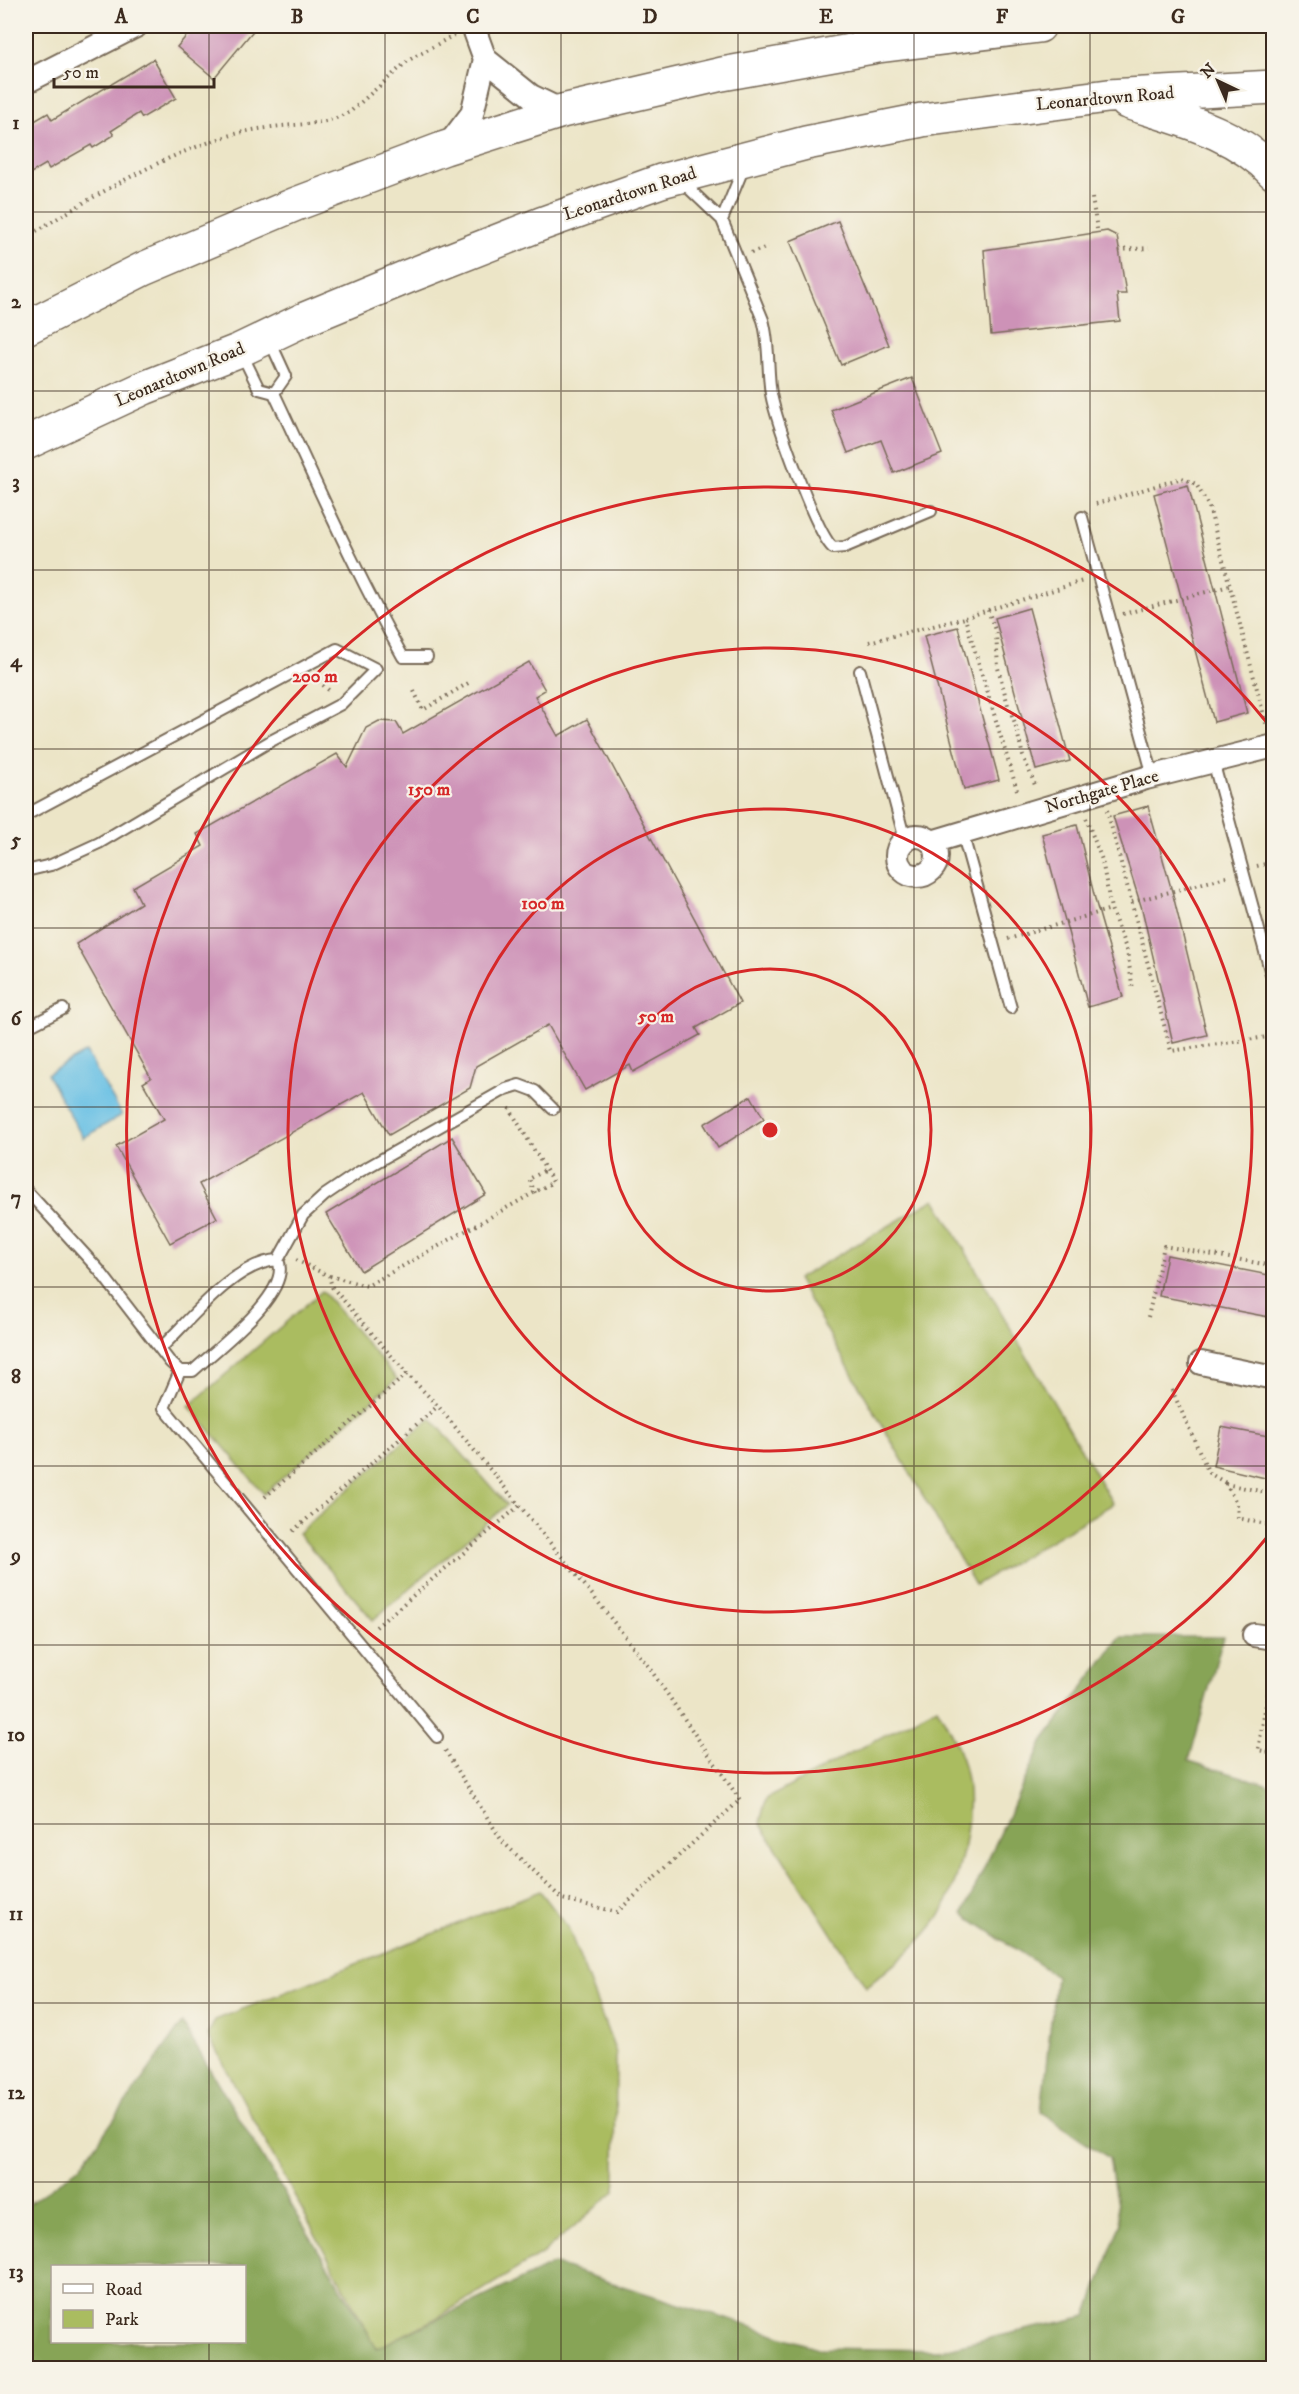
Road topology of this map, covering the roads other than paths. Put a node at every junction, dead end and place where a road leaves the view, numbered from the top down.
1 (136, 26) edge
2 (1039, 26) edge
3 (474, 27) edge
4 (485, 59) junction
5 (26, 82) edge
6 (1274, 87) edge
7 (1108, 96) junction
8 (562, 111) junction
9 (445, 148) junction
10 (747, 158) junction
11 (1274, 173) edge
12 (676, 177) junction
13 (722, 220) junction
14 (26, 328) edge
15 (254, 343) junction
16 (274, 393) junction
17 (26, 443) edge
18 (931, 511) dead end
19 (1082, 517) dead end
20 (426, 657) dead end
21 (860, 671) dead end
22 (1274, 746) edge
23 (1213, 761) junction
24 (1153, 776) junction
25 (26, 815) edge
26 (962, 832) junction
27 (905, 840) junction
28 (932, 842) junction
29 (26, 872) edge
30 (1274, 985) edge
31 (1011, 1008) dead end
32 (63, 1010) dead end
33 (26, 1028) edge
34 (553, 1109) dead end
35 (26, 1190) edge
36 (278, 1260) junction
37 (160, 1349) junction
38 (1201, 1363) dead end
39 (180, 1371) junction
40 (1274, 1378) edge
41 (437, 1737) road end

1 - 5 street
2 - 8 highway
3 - 4 street
4 - 8 street
4 - 9 street
6 - 7 highway, Leonardtown Road
7 - 10 highway, Leonardtown Road
7 - 11 highway
8 - 9 highway
9 - 14 highway
10 - 12 highway, Leonardtown Road
10 - 13 lane
12 - 13 lane
12 - 15 highway, Leonardtown Road
13 - 18 lane
15 - 16 lane
15 - 16 lane
15 - 17 highway, Leonardtown Road
16 - 20 lane
19 - 24 lane
21 - 27 lane
22 - 23 street, Northgate Place
23 - 24 street, Northgate Place
23 - 30 lane
24 - 26 street, Northgate Place
25 - 29 lane
26 - 28 street, Northgate Place
26 - 31 lane
27 - 28 street
27 - 28 street
32 - 33 lane
34 - 36 lane
35 - 37 lane
36 - 37 lane
36 - 39 lane
37 - 39 lane
38 - 40 street
39 - 41 lane

